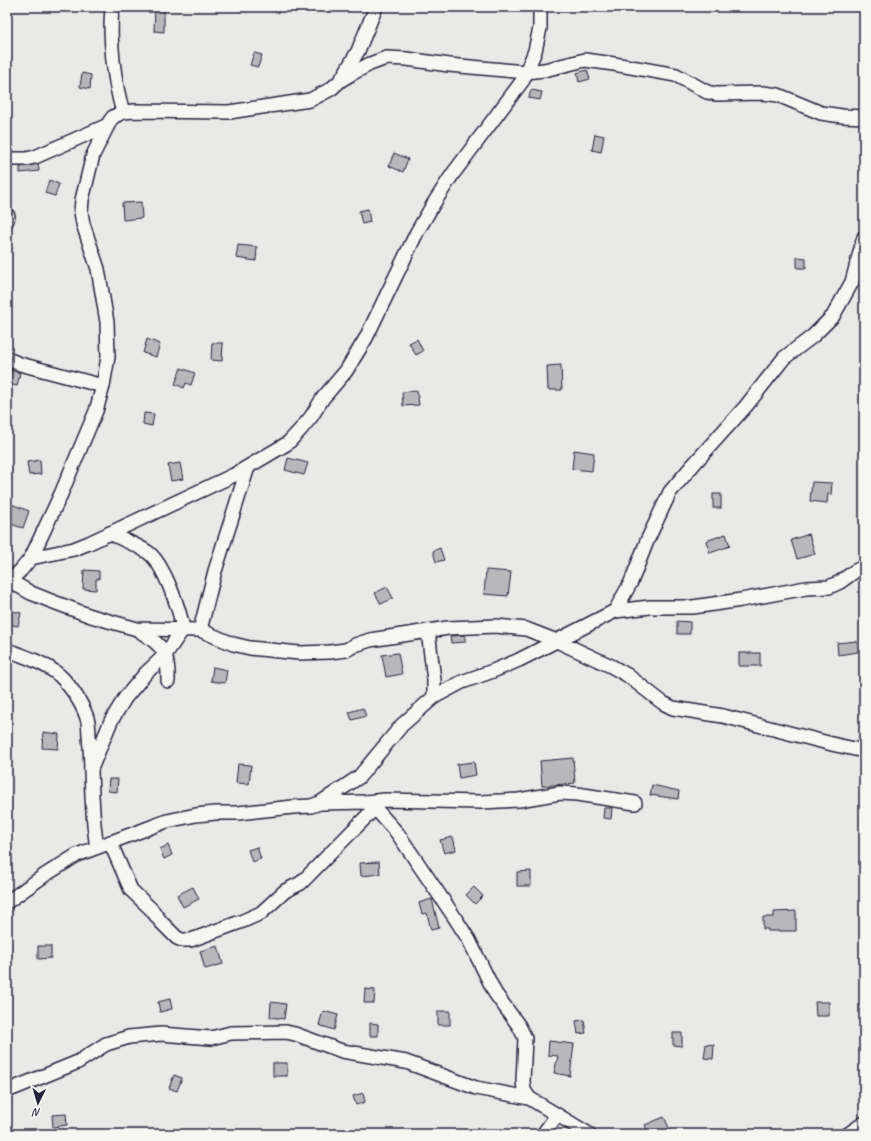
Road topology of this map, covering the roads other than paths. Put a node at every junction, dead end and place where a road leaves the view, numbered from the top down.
1 (112, 7) edge
2 (376, 7) edge
3 (540, 7) edge
4 (526, 72) junction
5 (341, 80) junction
6 (123, 112) junction
7 (864, 117) edge
8 (108, 125) junction
9 (7, 159) edge
10 (864, 237) edge
11 (7, 360) edge
12 (103, 386) junction
13 (248, 467) junction
14 (110, 533) junction
15 (31, 558) junction
16 (864, 566) edge
17 (8, 582) edge
18 (615, 611) junction
19 (137, 629) junction
20 (183, 629) junction
21 (200, 630) junction
22 (428, 631) junction
23 (557, 641) junction
24 (7, 650) edge
25 (165, 655) junction
26 (168, 681) dead end
27 (434, 697) junction
28 (864, 751) edge
29 (92, 769) junction
30 (320, 803) junction
31 (635, 803) dead end
32 (371, 805) junction
33 (110, 842) junction
34 (97, 847) junction
35 (7, 902) edge
36 (7, 1091) edge
37 (529, 1098) junction
38 (557, 1115) junction
39 (864, 1123) edge
40 (543, 1134) edge
41 (589, 1134) edge
42 (848, 1134) edge

1 - 6 street
2 - 5 street
3 - 4 street
4 - 5 street
4 - 7 street
4 - 13 street
5 - 6 street
6 - 8 street
8 - 9 street
8 - 12 street
10 - 18 street
11 - 12 street
12 - 15 street
13 - 14 street
13 - 21 street
14 - 15 street
14 - 20 street
15 - 17 street
16 - 18 street
17 - 19 street
18 - 23 street
19 - 20 street
19 - 25 street
20 - 21 street
20 - 25 street
21 - 22 street
22 - 23 street
22 - 27 street
23 - 27 street
23 - 28 street
24 - 29 street
25 - 26 street
25 - 29 street
27 - 30 street
29 - 34 street
30 - 32 street
30 - 33 street
31 - 32 street
32 - 33 street
32 - 37 street
33 - 34 street
34 - 35 street
36 - 37 street
37 - 38 street
38 - 40 street
38 - 41 street
39 - 42 street

